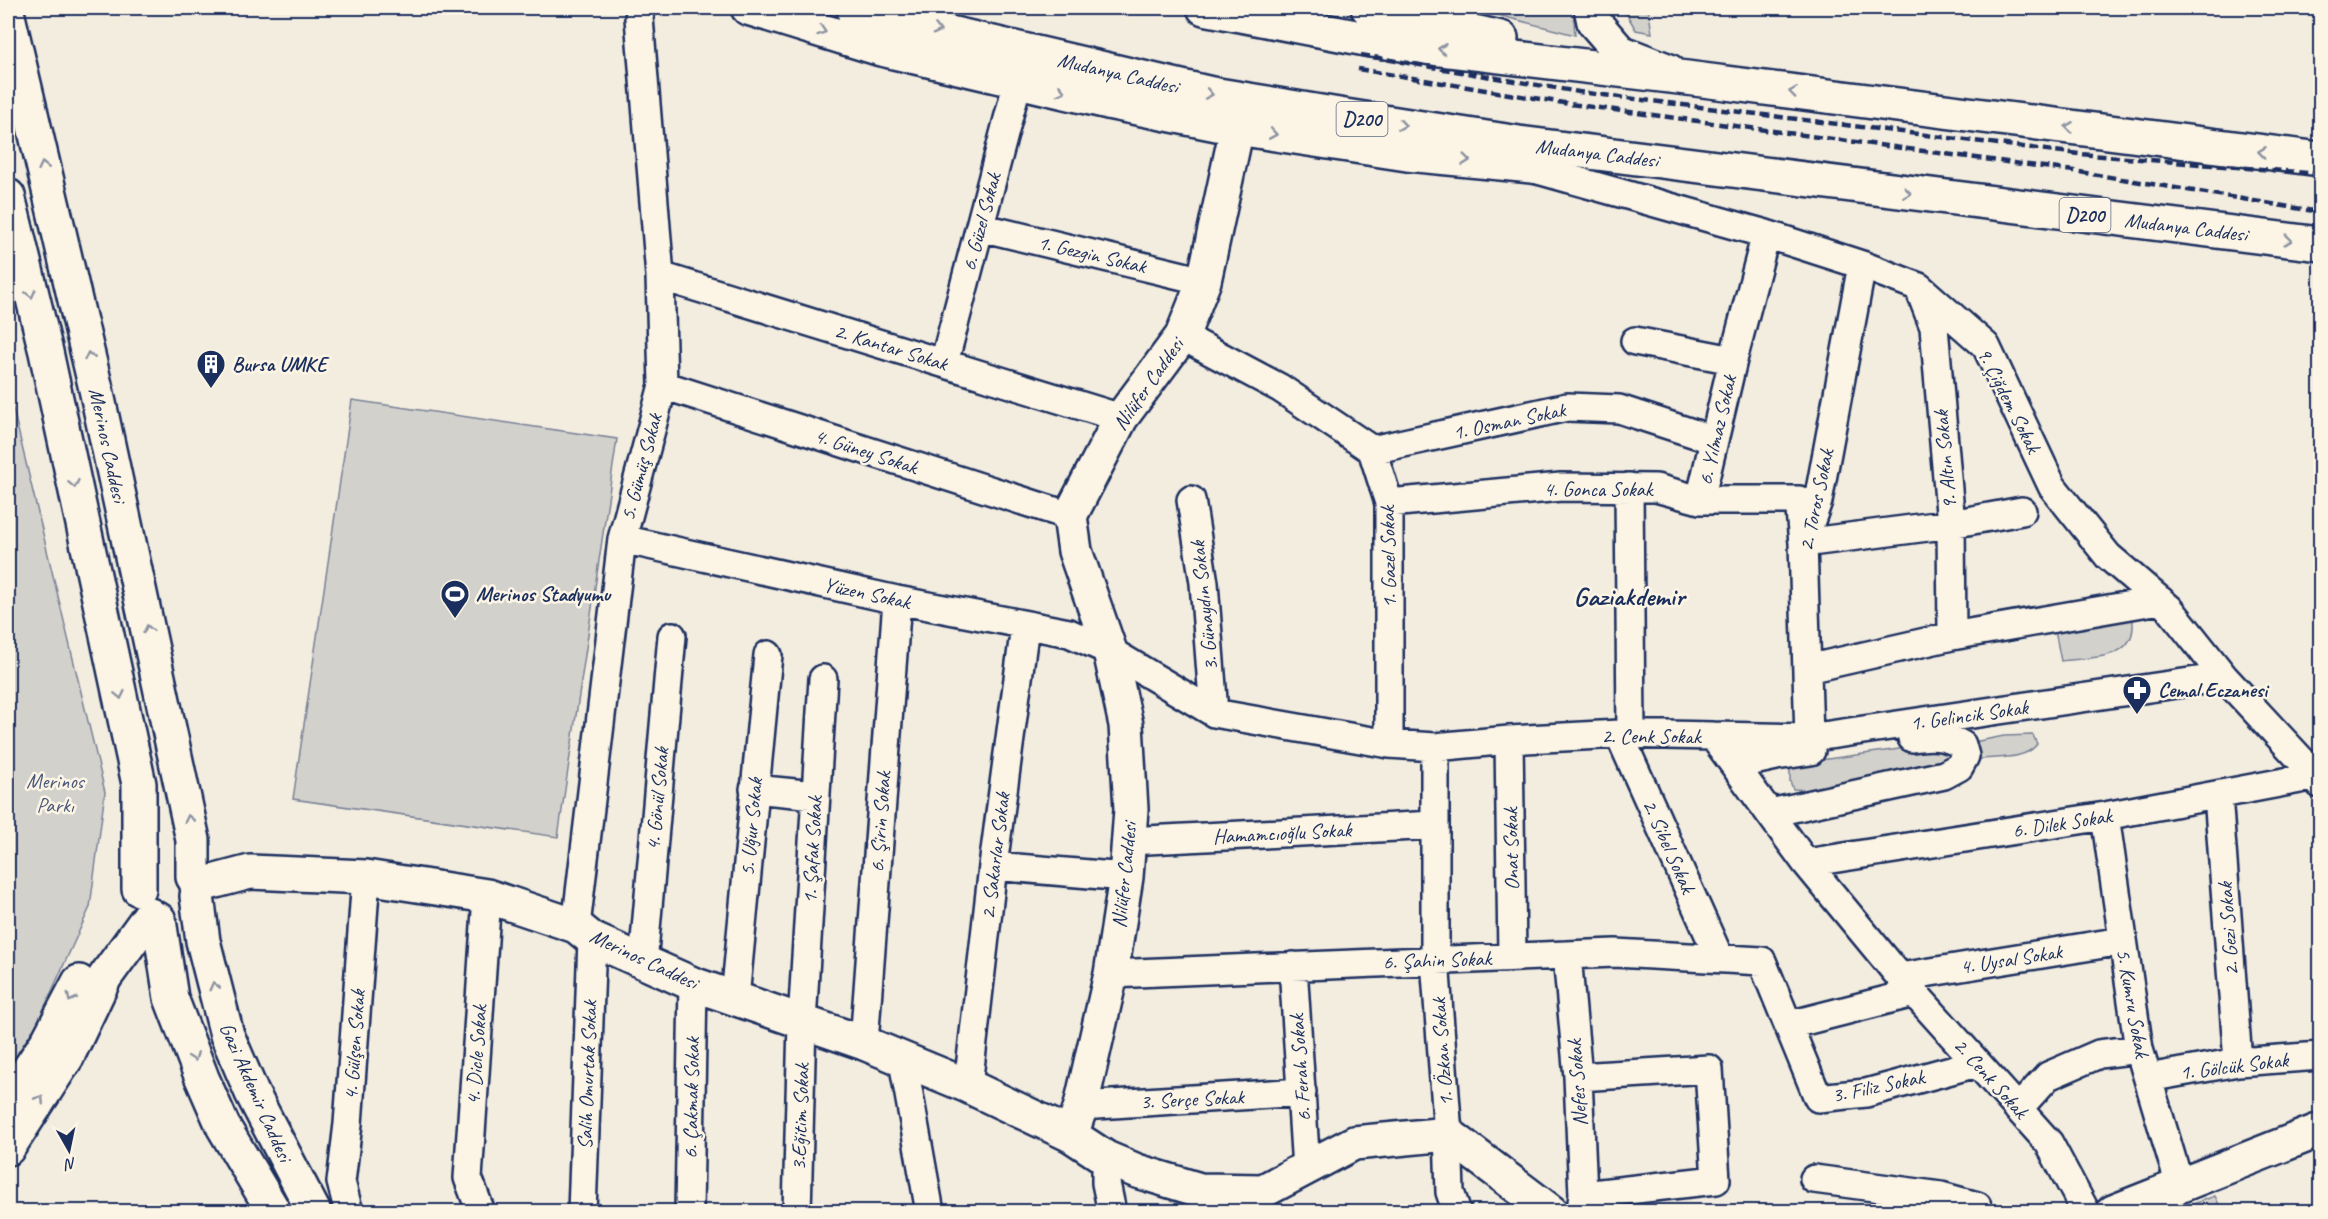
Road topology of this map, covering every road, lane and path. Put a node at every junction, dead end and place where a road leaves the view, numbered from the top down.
1 (641, 8) edge
2 (800, 8) edge
3 (1204, 8) edge
4 (1368, 8) edge
5 (1411, 8) edge
6 (1426, 8) edge
7 (1591, 8) edge
8 (757, 10) edge
9 (868, 12) edge
10 (8, 16) edge
11 (881, 49) junction
12 (1687, 78) junction
13 (1018, 81) junction
14 (1237, 128) junction
15 (2320, 159) edge
16 (1524, 166) junction
17 (1849, 186) junction
18 (8, 196) edge
19 (980, 227) junction
20 (1766, 234) junction
21 (2320, 244) edge
22 (1862, 265) junction
23 (660, 276) junction
24 (1204, 281) junction
25 (1919, 287) junction
26 (1182, 336) junction
27 (1635, 341) dead end
28 (1733, 360) junction
29 (944, 363) junction
30 (663, 385) junction
31 (1121, 418) junction
32 (1714, 440) junction
33 (1372, 450) junction
34 (1629, 487) junction
35 (1191, 500) dead end
36 (1700, 500) junction
37 (1389, 503) junction
38 (2022, 512) dead end
39 (1070, 516) junction
40 (1951, 524) junction
41 (622, 539) junction
42 (1803, 543) junction
43 (897, 600) junction
44 (2160, 600) junction
45 (1025, 626) junction
46 (672, 636) dead end
47 (1952, 636) junction
48 (1110, 651) junction
49 (768, 655) dead end
50 (1807, 669) junction
51 (2224, 677) junction
52 (823, 679) dead end
53 (1214, 713) junction
54 (1625, 734) junction
55 (1713, 736) junction
56 (1809, 738) junction
57 (1509, 740) junction
58 (1389, 744) junction
59 (1435, 747) junction
60 (1735, 765) junction
61 (2318, 780) edge
62 (754, 789) junction
63 (815, 795) junction
64 (2218, 795) junction
65 (1770, 813) junction
66 (2105, 816) junction
67 (1435, 825) junction
68 (1128, 841) junction
69 (1806, 863) junction
70 (993, 866) junction
71 (1126, 877) junction
72 (366, 878) junction
73 (196, 886) junction
74 (487, 896) junction
75 (147, 906) junction
76 (584, 933) junction
77 (2122, 941) junction
78 (1567, 955) junction
79 (1512, 957) junction
80 (1719, 957) junction
81 (1435, 960) junction
82 (1762, 961) joint
83 (643, 963) junction
84 (1293, 966) junction
85 (1112, 974) junction
86 (693, 984) junction
87 (1907, 985) junction
88 (735, 998) junction
89 (802, 1022) junction
90 (1789, 1025) junction
91 (864, 1043) junction
92 (2139, 1049) junction
93 (2320, 1056) edge
94 (903, 1060) junction
95 (2238, 1062) junction
96 (1977, 1063) junction
97 (1578, 1077) junction
98 (2148, 1078) junction
99 (968, 1086) junction
100 (1302, 1092) junction
101 (8, 1101) edge
102 (2018, 1109) junction
103 (1076, 1121) junction
104 (2320, 1130) edge
105 (1448, 1134) junction
106 (8, 1148) edge
107 (1106, 1158) junction
108 (1306, 1169) junction
109 (1814, 1179) dead end
110 (341, 1182) junction
111 (2180, 1186) junction
112 (1582, 1203) edge
113 (311, 1208) edge
114 (274, 1212) edge
115 (349, 1212) edge
116 (481, 1212) edge
117 (582, 1212) edge
118 (689, 1212) edge
119 (797, 1212) edge
120 (930, 1212) edge
121 (1112, 1212) edge
122 (1457, 1212) edge
123 (1551, 1212) edge
124 (1978, 1212) edge
125 (2086, 1212) edge
126 (2113, 1212) edge

1 - 23 street, 5. Gümüş Sokak
2 - 8 main road
12 -> 3 main road
4 - 12 main road
5 - 6 main road
7 - 12 main road
8 -> 11 main road
9 - 11 main road
9 -> 17 main road, Mudanya Caddesi / D200
73 -> 10 main road, Merinos Caddesi
11 - 13 main road
15 -> 12 main road
13 -> 14 main road
13 - 19 street, 6. Güzel Sokak
14 -> 16 main road
14 - 24 main road, Nilüfer Caddesi
16 - 17 main road
16 - 20 street, 9. Çiğdem Sokak
17 -> 21 main road, Mudanya Caddesi / D200
18 -> 75 main road, Merinos Caddesi
19 - 24 street, 1. Gezgin Sokak
19 - 29 street, 6. Güzel Sokak
20 - 22 street, 9. Çiğdem Sokak
20 - 28 street, 6. Yılmaz Sokak
22 - 25 street, 9. Çiğdem Sokak
22 - 42 street, 2. Toros Sokak
23 - 29 street, 2. Kantar Sokak
23 - 30 street, 5. Gümüş Sokak
24 - 26 main road, Nilüfer Caddesi
25 - 40 street, 9. Altın Sokak
25 - 44 street, 9. Çiğdem Sokak
26 - 31 main road, Nilüfer Caddesi
26 - 33 street
27 - 28 street, 6. Yılmaz Sokak
28 - 32 street, 6. Yılmaz Sokak
29 - 31 street, 2. Kantar Sokak
30 - 39 street, 4. Güney Sokak
30 - 41 street, 5. Gümüş Sokak
31 - 39 main road, Nilüfer Caddesi
32 - 33 street, 1. Osman Sokak
32 - 36 street, 6. Yılmaz Sokak
33 - 37 street, 1. Gazel Sokak
34 - 36 street, 4. Gonca Sokak
34 - 37 street, 4. Gonca Sokak
34 - 54 street
35 - 53 street, 3. Günaydın Sokak
36 - 42 street, 4. Gonca Sokak
37 - 58 street, 1. Gazel Sokak
38 - 40 street
39 - 48 main road, Nilüfer Caddesi
40 - 42 street
40 - 47 street, 9. Altın Sokak
41 - 43 street, Yüzen Sokak
41 - 76 street, 5. Gümüş Sokak
42 - 50 street, 2. Toros Sokak
43 - 45 street, Yüzen Sokak
43 - 91 street, 6. Şirin Sokak
44 - 47 street
44 - 51 street, 9. Çiğdem Sokak
45 - 48 street, Yüzen Sokak
45 - 70 street, 2. Sakarlar Sokak
46 - 83 street, 4. Gönül Sokak
47 - 50 street
48 - 53 street, 2. Cenk Sokak
48 - 68 main road, Nilüfer Caddesi
49 - 62 street, 5. Uğur Sokak
50 - 56 street, 2. Toros Sokak
51 - 56 street, 1. Gelincik Sokak
51 - 61 street, 9. Çiğdem Sokak
52 - 63 street, 1. Şafak Sokak
53 - 58 street, 2. Cenk Sokak
54 - 55 street, 2. Cenk Sokak
54 - 57 street, 2. Cenk Sokak
54 - 80 street, 2. Sibel Sokak
55 - 56 street, 1. Gelincik Sokak
55 - 60 street, 2. Cenk Sokak
57 - 59 street, 2. Cenk Sokak
57 - 79 street, Onat Sokak
58 - 59 street, 2. Cenk Sokak
59 - 67 street, 1. Özkan Sokak
60 - 65 street, 2. Cenk Sokak
60 - 65 street
61 - 64 street, 6. Dilek Sokak
62 - 63 street
62 - 88 street, 5. Uğur Sokak
63 - 89 street, 1. Şafak Sokak
64 - 66 street, 6. Dilek Sokak
64 - 95 street, 2. Gezi Sokak
65 - 69 street, 2. Cenk Sokak
66 - 69 street, 6. Dilek Sokak
66 - 77 street, 5. Kumru Sokak
67 - 68 street, Hamamcıoğlu Sokak
67 - 81 street, 1. Özkan Sokak
68 - 71 main road, Nilüfer Caddesi
69 - 87 street, 2. Cenk Sokak
70 - 71 street
70 - 99 street, 2. Sakarlar Sokak
71 - 85 main road, Nilüfer Caddesi
72 - 73 main road, Merinos Caddesi
72 - 74 main road, Merinos Caddesi
72 - 110 street, 4. Gülşen Sokak
73 - 75 main road
73 - 75 main road
113 -> 73 main road, Gazi Akdemir Caddesi
74 - 76 main road, Merinos Caddesi
74 - 116 street, 4. Dicle Sokak
75 -> 101 main road
106 -> 75 main road
75 -> 114 main road, Gazi Akdemir Caddesi
76 - 83 main road, Merinos Caddesi
76 - 117 street, Salih Omurtak Sokak
77 - 87 street, 4. Uysal Sokak
77 - 92 street, 5. Kumru Sokak
78 - 79 street, 6. Şahin Sokak
78 - 80 street, 6. Şahin Sokak
78 - 97 street, Nefes Sokak
79 - 81 street, 6. Şahin Sokak
80 - 82 street, 6. Şahin Sokak
81 - 84 street, 6. Şahin Sokak
81 - 105 street, 1. Özkan Sokak
82 - 90 street, 3. Filiz Sokak
83 - 86 main road, Merinos Caddesi
84 - 85 street, 6. Şahin Sokak
84 - 100 street, 6. Ferah Sokak
85 - 103 main road, Nilüfer Caddesi
86 - 88 main road, Merinos Caddesi
86 - 118 street, 6. Çakmak Sokak
87 - 90 street, 4. Uysal Sokak
87 - 96 street, 2. Cenk Sokak
88 - 89 main road, Merinos Caddesi
89 - 91 main road, Merinos Caddesi
89 - 119 street, 3.Eğitim Sokak
90 - 96 street, 3. Filiz Sokak
91 - 94 main road, Merinos Caddesi
92 - 98 street, 5. Kumru Sokak
92 - 102 street
93 - 95 street, 1. Gölcük Sokak
94 - 99 main road, Merinos Caddesi
94 - 120 street
95 - 98 street, 1. Gölcük Sokak
96 - 102 street, 2. Cenk Sokak
97 - 112 street, Nefes Sokak
97 - 112 street
98 - 111 street, 5. Kumru Sokak
99 - 103 main road, Merinos Caddesi
100 - 103 street, 3. Serçe Sokak
100 - 108 street, 6. Ferah Sokak
102 - 125 street, 2. Cenk Sokak
103 - 107 main road
104 - 111 main road
105 - 108 main road
105 - 122 street, 1. Özkan Sokak
105 - 123 main road
107 - 108 main road
107 - 121 street
109 - 124 street
110 - 113 street
110 - 115 street, 4. Gülşen Sokak
111 - 126 main road

